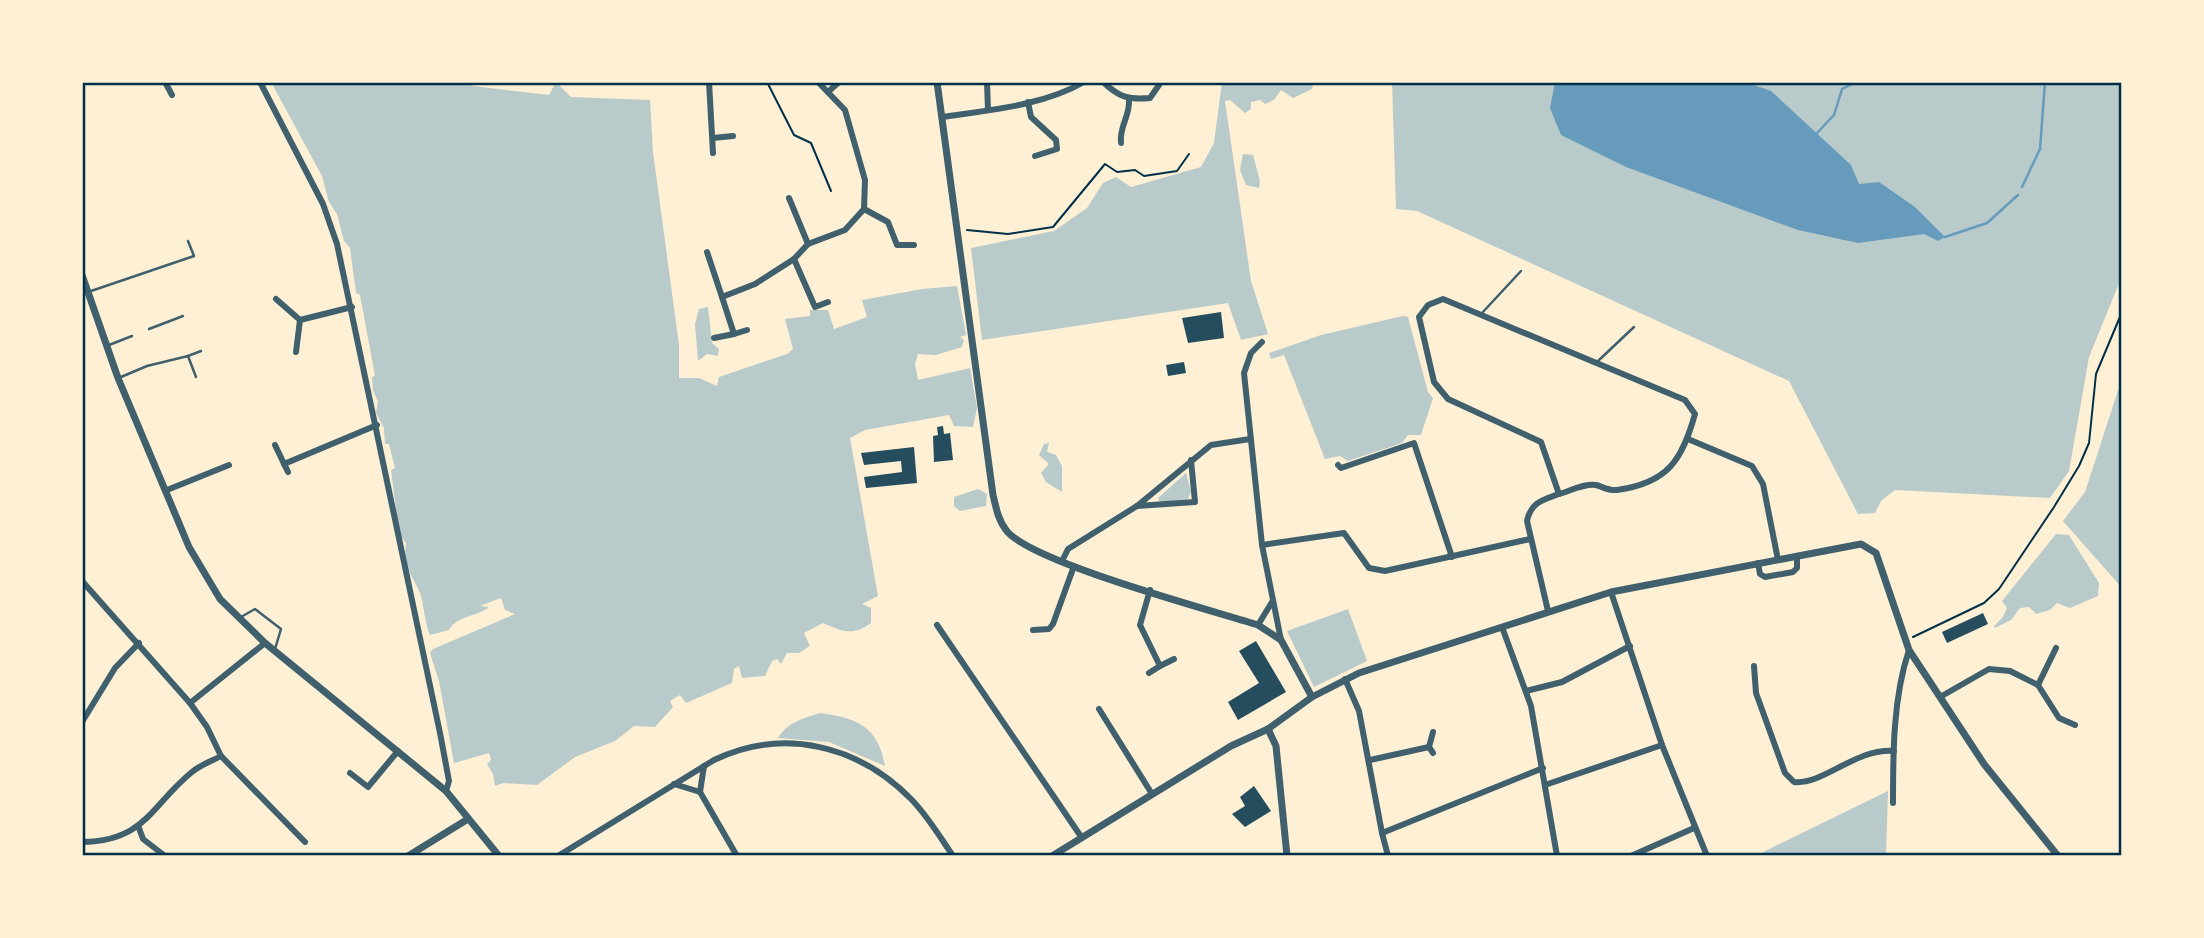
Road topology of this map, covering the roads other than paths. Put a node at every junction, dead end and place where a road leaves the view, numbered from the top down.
1 (165, 82) edge
2 (260, 82) edge
3 (709, 82) edge
4 (818, 82) edge
5 (839, 82) edge
6 (937, 82) edge
7 (987, 82) edge
8 (1084, 82) edge
9 (1103, 82) edge
10 (1159, 85) dead end
11 (828, 92) junction
12 (172, 95) dead end
13 (1150, 98) junction
14 (1129, 100) junction
15 (1028, 103) junction
16 (1158, 105) dead end
17 (988, 110) junction
18 (942, 117) junction
19 (733, 136) dead end
20 (713, 138) junction
21 (1121, 143) dead end
22 (713, 153) dead end
23 (1035, 156) dead end
24 (789, 198) dead end
25 (864, 209) junction
26 (188, 241) dead end
27 (808, 244) junction
28 (914, 245) dead end
29 (707, 252) dead end
30 (794, 259) junction
31 (1521, 271) dead end
32 (82, 275) edge
33 (88, 292) junction
34 (722, 297) junction
35 (276, 299) dead end
36 (828, 302) dead end
37 (352, 307) junction
38 (1482, 313) junction
39 (183, 316) dead end
40 (300, 320) junction
41 (1634, 327) dead end
42 (149, 329) dead end
43 (747, 330) dead end
44 (734, 334) junction
45 (132, 336) dead end
46 (714, 338) dead end
47 (1262, 342) dead end
48 (106, 346) junction
49 (201, 351) dead end
50 (296, 352) dead end
51 (188, 356) junction
52 (1596, 364) junction
53 (196, 377) dead end
54 (118, 378) junction
55 (377, 425) junction
56 (1250, 439) junction
57 (1688, 439) junction
58 (275, 445) dead end
59 (1191, 460) junction
60 (284, 464) junction
61 (229, 465) dead end
62 (1338, 465) dead end
63 (288, 472) dead end
64 (167, 490) junction
65 (1559, 494) junction
66 (1137, 506) junction
67 (1530, 539) junction
68 (1262, 545) junction
69 (1797, 556) junction
70 (1452, 557) junction
71 (1778, 559) junction
72 (1062, 561) junction
73 (1758, 563) junction
74 (1074, 566) junction
75 (82, 581) edge
76 (1150, 590) junction
77 (1611, 592) junction
78 (1272, 602) junction
79 (1548, 611) junction
80 (238, 619) junction
81 (937, 625) dead end
82 (1258, 625) junction
83 (1503, 626) junction
84 (1033, 630) dead end
85 (1280, 640) junction
86 (139, 643) junction
87 (265, 643) junction
88 (1629, 646) junction
89 (2056, 648) dead end
90 (1909, 650) junction
91 (275, 651) junction
92 (1174, 659) dead end
93 (1160, 666) junction
94 (1754, 666) dead end
95 (1149, 673) dead end
96 (1345, 679) junction
97 (2038, 685) junction
98 (1526, 691) junction
99 (1312, 697) junction
100 (1940, 697) junction
101 (190, 703) junction
102 (1099, 709) dead end
103 (82, 722) edge
104 (2075, 725) dead end
105 (1268, 729) junction
106 (1433, 732) dead end
107 (1662, 746) junction
108 (398, 751) junction
109 (1894, 751) junction
110 (221, 756) junction
111 (1370, 760) junction
112 (704, 766) junction
113 (1543, 768) junction
114 (350, 773) dead end
115 (674, 784) junction
116 (1545, 785) junction
117 (446, 791) junction
118 (700, 792) junction
119 (1152, 794) junction
120 (1893, 803) dead end
121 (468, 819) junction
122 (139, 828) junction
123 (1694, 828) junction
124 (1382, 833) junction
125 (1082, 838) junction
126 (82, 842) edge
127 (305, 842) dead end
128 (165, 856) edge
129 (408, 856) edge
130 (499, 856) edge
131 (558, 856) edge
132 (737, 856) edge
133 (953, 856) edge
134 (1052, 856) edge
135 (1287, 856) edge
136 (1388, 856) edge
137 (1557, 856) edge
138 (1631, 856) edge
139 (1707, 856) edge
140 (2058, 856) edge

1 - 12 street
2 - 37 street
3 - 20 street
4 - 11 street
5 - 11 street
6 - 18 street
7 - 17 street
8 - 15 street
9 - 14 street
10 - 13 street
11 - 25 street
13 - 14 street
13 - 16 street
14 - 21 street
15 - 17 street
15 - 23 street
17 - 18 street
18 - 72 street
19 - 20 street
20 - 22 street
24 - 27 street
25 - 27 street
25 - 28 street
26 - 33 lane
27 - 30 street
29 - 34 street
30 - 34 street
30 - 36 street
31 - 38 lane
32 - 33 street
33 - 48 street
34 - 44 street
35 - 40 street
37 - 40 street
37 - 55 street
38 - 52 street
38 - 65 street
39 - 42 lane
40 - 50 street
41 - 52 lane
43 - 44 street
44 - 46 street
45 - 48 lane
47 - 56 street
48 - 54 street
49 - 51 lane
51 - 53 lane
51 - 54 lane
52 - 57 street
54 - 64 street
55 - 60 street
55 - 117 street
56 - 59 street
56 - 68 street
57 - 65 street
57 - 71 street
58 - 60 street
59 - 66 street
59 - 66 street
60 - 63 street
61 - 64 street
62 - 70 street
64 - 80 street
65 - 67 street
66 - 72 street
67 - 70 street
67 - 79 street
68 - 70 street
68 - 78 street
69 - 71 street
69 - 73 street
69 - 90 street
71 - 73 street
72 - 74 street
73 - 77 street
74 - 76 street
74 - 84 street
75 - 86 street
76 - 82 street
76 - 93 street
77 - 79 street
77 - 88 street
78 - 82 street
78 - 85 street
79 - 83 street
80 - 87 street
80 - 91 lane
81 - 125 street
82 - 85 street
83 - 96 street
83 - 98 street
85 - 99 street
86 - 101 street
86 - 103 street
87 - 91 street
87 - 101 street
88 - 98 street
88 - 107 street
89 - 97 street
90 - 100 street
90 - 109 street
91 - 108 street
92 - 93 street
93 - 95 street
94 - 109 street
96 - 99 street
96 - 111 street
97 - 100 street
97 - 104 street
98 - 113 street
99 - 105 street
100 - 140 street
101 - 110 street
102 - 119 street
105 - 119 street
105 - 135 street
106 - 111 street
107 - 116 street
107 - 123 street
108 - 114 street
108 - 117 street
109 - 120 street
110 - 122 street
110 - 127 street
111 - 124 street
112 - 115 street
112 - 118 street
112 - 133 street
113 - 116 street
113 - 124 street
115 - 118 street
115 - 131 street
116 - 137 street
117 - 121 street
118 - 132 street
119 - 125 street
121 - 129 street
121 - 130 street
122 - 126 street
122 - 128 street
123 - 138 street
123 - 139 street
124 - 136 street
125 - 134 street

